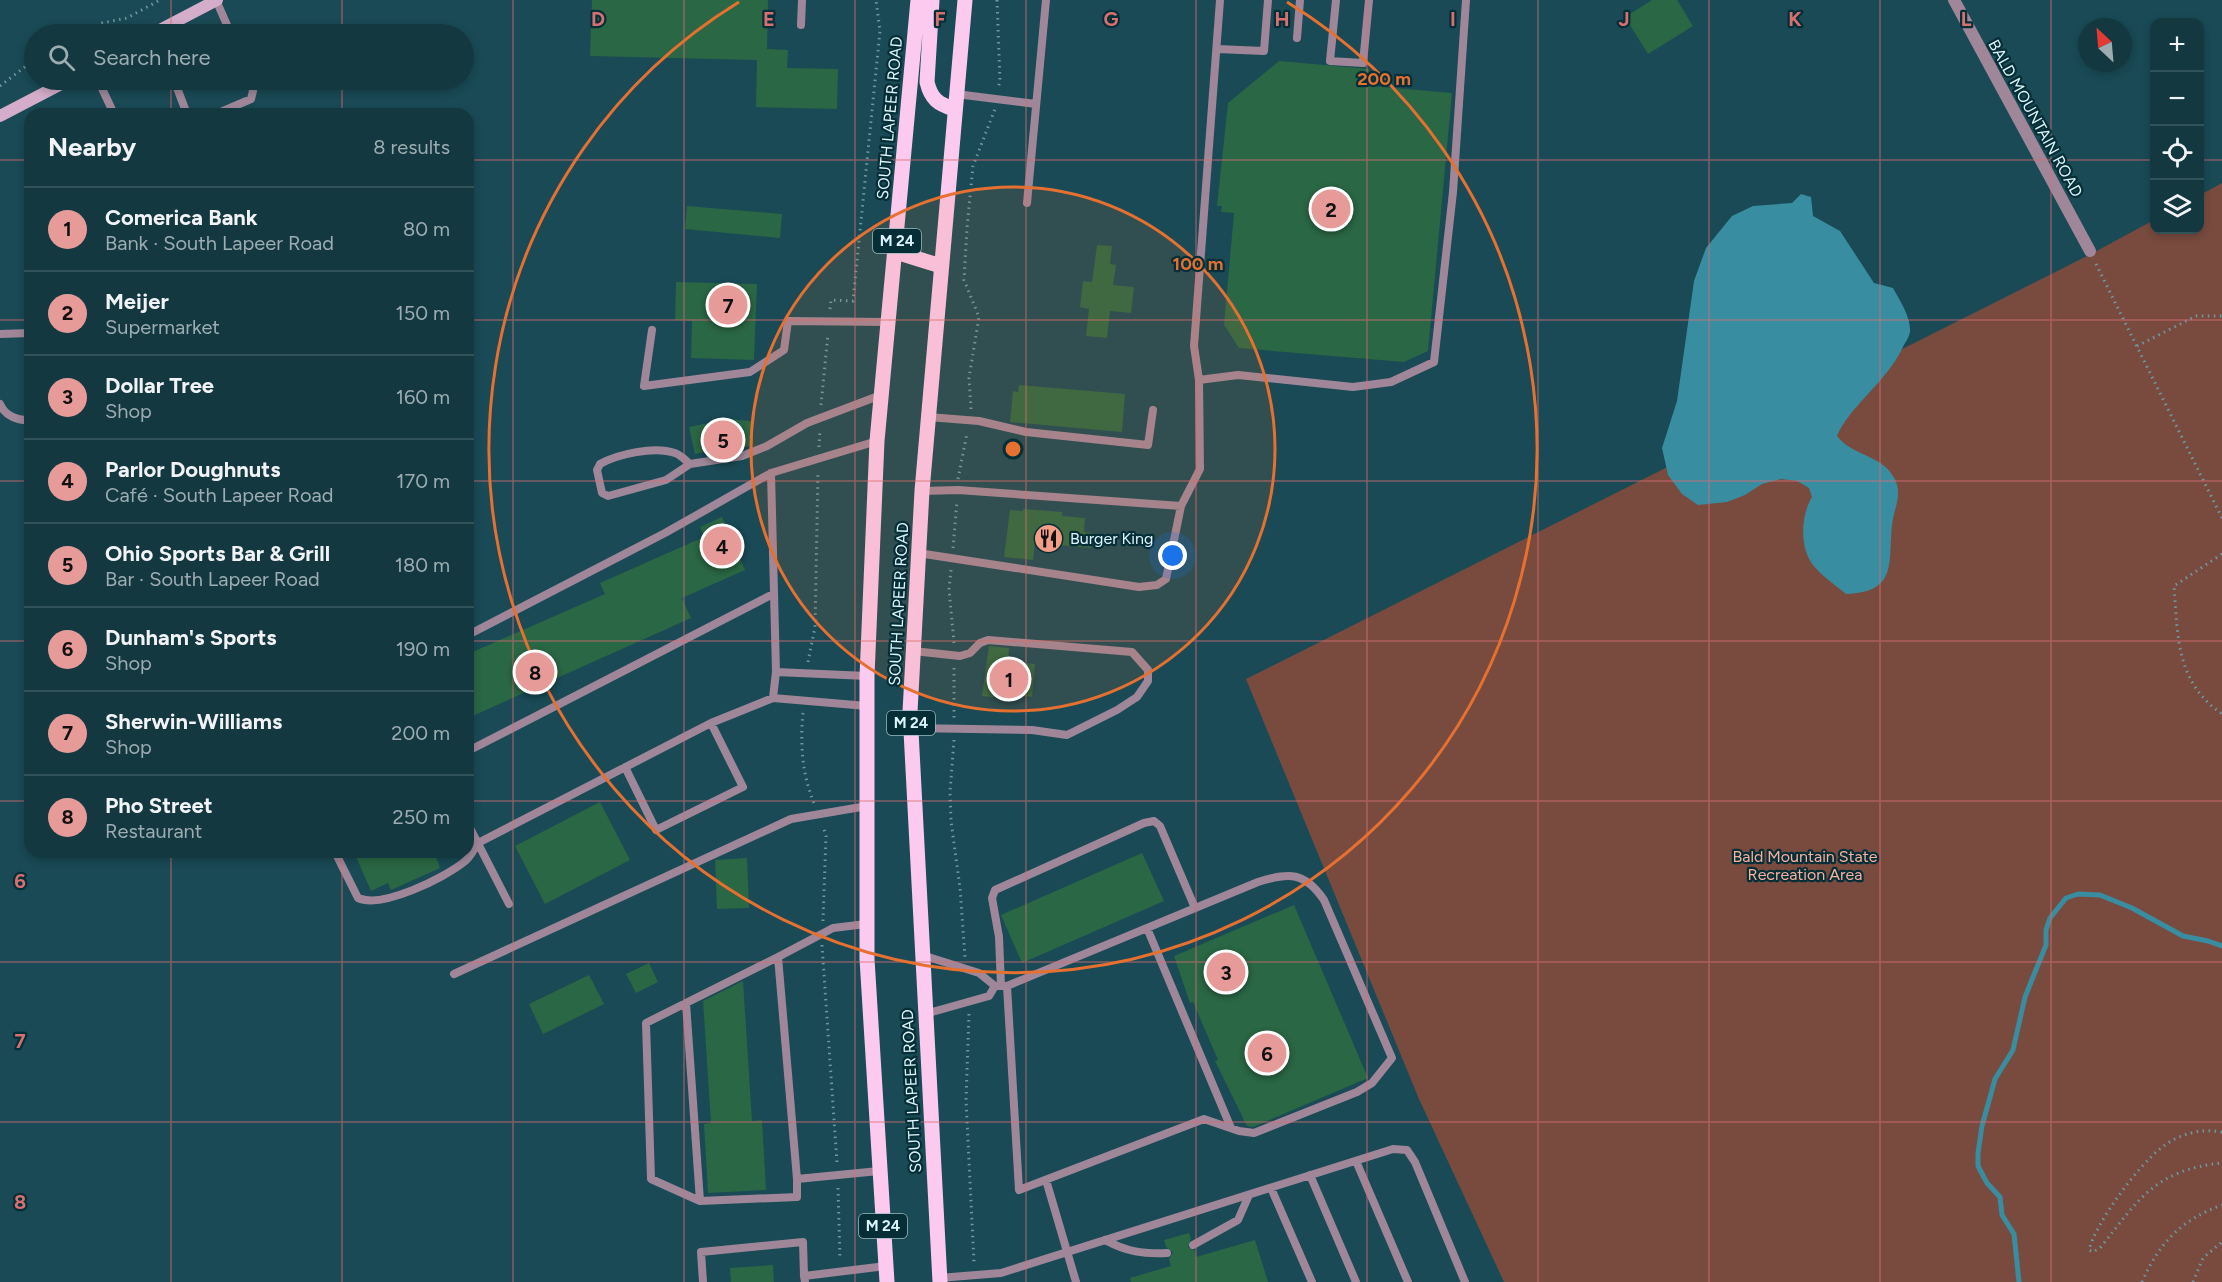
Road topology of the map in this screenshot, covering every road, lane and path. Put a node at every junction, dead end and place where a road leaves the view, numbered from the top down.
1 (160, 0) edge
2 (216, 0) edge
3 (802, 0) edge
4 (876, 0) edge
5 (918, 0) edge
6 (932, 0) edge
7 (965, 0) edge
8 (1046, 0) edge
9 (1220, 0) edge
10 (1268, 0) edge
11 (1300, 0) edge
12 (1336, 0) edge
13 (1369, 0) edge
14 (1466, 0) edge
15 (1954, 0) edge
16 (98, 24) edge
17 (173, 24) edge
18 (227, 24) edge
19 (801, 25) dead end
20 (1297, 38) dead end
21 (1217, 49) junction
22 (24, 68) edge
23 (0, 86) edge
24 (50, 90) edge
25 (103, 90) edge
26 (178, 90) edge
27 (253, 90) edge
28 (955, 102) junction
29 (1036, 104) junction
30 (111, 108) edge
31 (185, 108) edge
32 (230, 108) edge
33 (0, 116) edge
34 (1027, 203) dead end
35 (2090, 251) joint
36 (896, 252) junction
37 (941, 266) junction
38 (2222, 316) edge
39 (829, 322) junction
40 (887, 322) junction
41 (652, 330) dead end
42 (24, 333) edge
43 (0, 334) edge
44 (2137, 346) junction
45 (1199, 380) junction
46 (881, 395) junction
47 (0, 404) edge
48 (1153, 410) dead end
49 (820, 417) junction
50 (928, 417) junction
51 (24, 421) edge
52 (877, 441) junction
53 (819, 459) junction
54 (690, 464) junction
55 (771, 472) junction
56 (922, 490) junction
57 (1181, 506) junction
58 (2222, 518) edge
59 (918, 553) junction
60 (2222, 554) edge
61 (773, 594) junction
62 (474, 632) edge
63 (913, 651) junction
64 (776, 672) junction
65 (805, 674) junction
66 (867, 676) junction
67 (773, 698) junction
68 (805, 701) junction
69 (867, 706) junction
70 (2222, 714) edge
71 (711, 723) junction
72 (911, 728) junction
73 (474, 747) edge
74 (625, 767) junction
75 (867, 806) junction
76 (818, 814) junction
77 (474, 835) edge
78 (478, 843) junction
79 (474, 849) edge
80 (338, 858) edge
81 (468, 858) edge
82 (509, 904) dead end
83 (1195, 908) junction
84 (866, 924) junction
85 (1147, 928) junction
86 (822, 934) junction
87 (922, 955) junction
88 (778, 957) junction
89 (454, 974) dead end
90 (1001, 986) junction
91 (686, 1003) junction
92 (925, 1014) junction
93 (1231, 1128) junction
94 (2222, 1132) edge
95 (1356, 1161) junction
96 (2222, 1163) edge
97 (879, 1171) junction
98 (838, 1174) junction
99 (1310, 1175) junction
100 (797, 1179) junction
101 (1046, 1180) junction
102 (1271, 1188) junction
103 (1249, 1195) junction
104 (700, 1201) junction
105 (2222, 1204) edge
106 (1105, 1240) junction
107 (2222, 1242) edge
108 (1193, 1245) dead end
109 (1067, 1252) junction
110 (1167, 1253) dead end
111 (886, 1266) junction
112 (841, 1272) junction
113 (804, 1279) edge
114 (939, 1280) edge
115 (703, 1282) edge
116 (887, 1282) edge
117 (1076, 1282) edge
118 (1312, 1282) edge
119 (1356, 1282) edge
120 (1408, 1282) edge
121 (1465, 1282) edge
122 (2142, 1282) edge
123 (2193, 1282) edge

1 - 16 path
2 - 17 main road
2 - 18 lane
3 - 19 lane
4 - 39 path
5 - 36 main road, SOUTH LAPEER ROAD / M 24
6 - 28 main road
7 - 28 main road, SOUTH LAPEER ROAD / M 24
8 - 29 lane
9 - 21 lane
10 - 21 lane
11 - 20 lane
12 - 13 lane
14 - 45 lane
15 - 35 street, BALD MOUNTAIN ROAD
21 - 45 lane
22 - 23 path
24 - 33 main road
25 - 30 lane
26 - 31 lane
27 - 32 lane
28 - 29 lane
28 - 37 main road, SOUTH LAPEER ROAD / M 24
29 - 34 lane
35 - 44 path
36 - 37 main road
36 - 40 main road, SOUTH LAPEER ROAD / M 24
37 - 50 main road, SOUTH LAPEER ROAD / M 24
38 - 44 path
39 - 40 lane
39 - 41 lane
39 - 49 path
40 - 46 main road, SOUTH LAPEER ROAD / M 24
42 - 43 lane
44 - 58 path
45 - 57 lane
46 - 49 lane
46 - 52 main road, SOUTH LAPEER ROAD / M 24
47 - 51 lane
48 - 50 lane
49 - 53 path
49 - 54 lane
50 - 56 main road, SOUTH LAPEER ROAD / M 24
52 - 53 lane
52 - 66 main road, SOUTH LAPEER ROAD / M 24
53 - 55 lane
53 - 65 path
54 - 54 lane
55 - 61 lane
55 - 62 lane
56 - 57 lane
56 - 59 main road, SOUTH LAPEER ROAD / M 24
57 - 59 lane
59 - 63 main road, SOUTH LAPEER ROAD / M 24
60 - 70 path
61 - 64 lane
61 - 73 lane
63 - 72 main road, SOUTH LAPEER ROAD / M 24
63 - 72 lane
64 - 65 lane
64 - 67 lane
65 - 66 lane
66 - 69 main road, SOUTH LAPEER ROAD / M 24
67 - 68 lane
67 - 71 lane
68 - 69 lane
68 - 76 path
69 - 75 main road, SOUTH LAPEER ROAD / M 24
71 - 74 lane
71 - 74 lane
72 - 87 main road, SOUTH LAPEER ROAD / M 24
74 - 78 lane
75 - 76 lane
75 - 84 main road, SOUTH LAPEER ROAD / M 24
76 - 86 path
76 - 89 lane
77 - 78 lane
78 - 79 lane
78 - 82 lane
80 - 81 lane
83 - 85 lane
83 - 90 lane
83 - 93 lane
84 - 86 lane
84 - 97 main road, SOUTH LAPEER ROAD / M 24
85 - 90 lane
85 - 93 lane
86 - 88 lane
86 - 98 path
87 - 90 lane
87 - 92 main road, SOUTH LAPEER ROAD / M 24
88 - 91 lane
88 - 100 lane
90 - 92 lane
90 - 101 lane
91 - 104 lane
91 - 104 lane
92 - 114 main road, SOUTH LAPEER ROAD / M 24
93 - 101 lane
94 - 96 path
95 - 99 lane
95 - 120 lane
95 - 121 lane
97 - 98 lane
97 - 111 main road, SOUTH LAPEER ROAD / M 24
98 - 100 lane
98 - 112 path
99 - 102 lane
99 - 119 lane
100 - 104 lane
101 - 109 lane
102 - 103 lane
102 - 118 lane
103 - 106 lane
103 - 108 lane
105 - 122 path
106 - 109 lane
106 - 110 lane
107 - 123 path
109 - 114 lane
109 - 117 lane
111 - 112 lane
111 - 116 main road, SOUTH LAPEER ROAD / M 24
112 - 113 lane
113 - 115 lane

